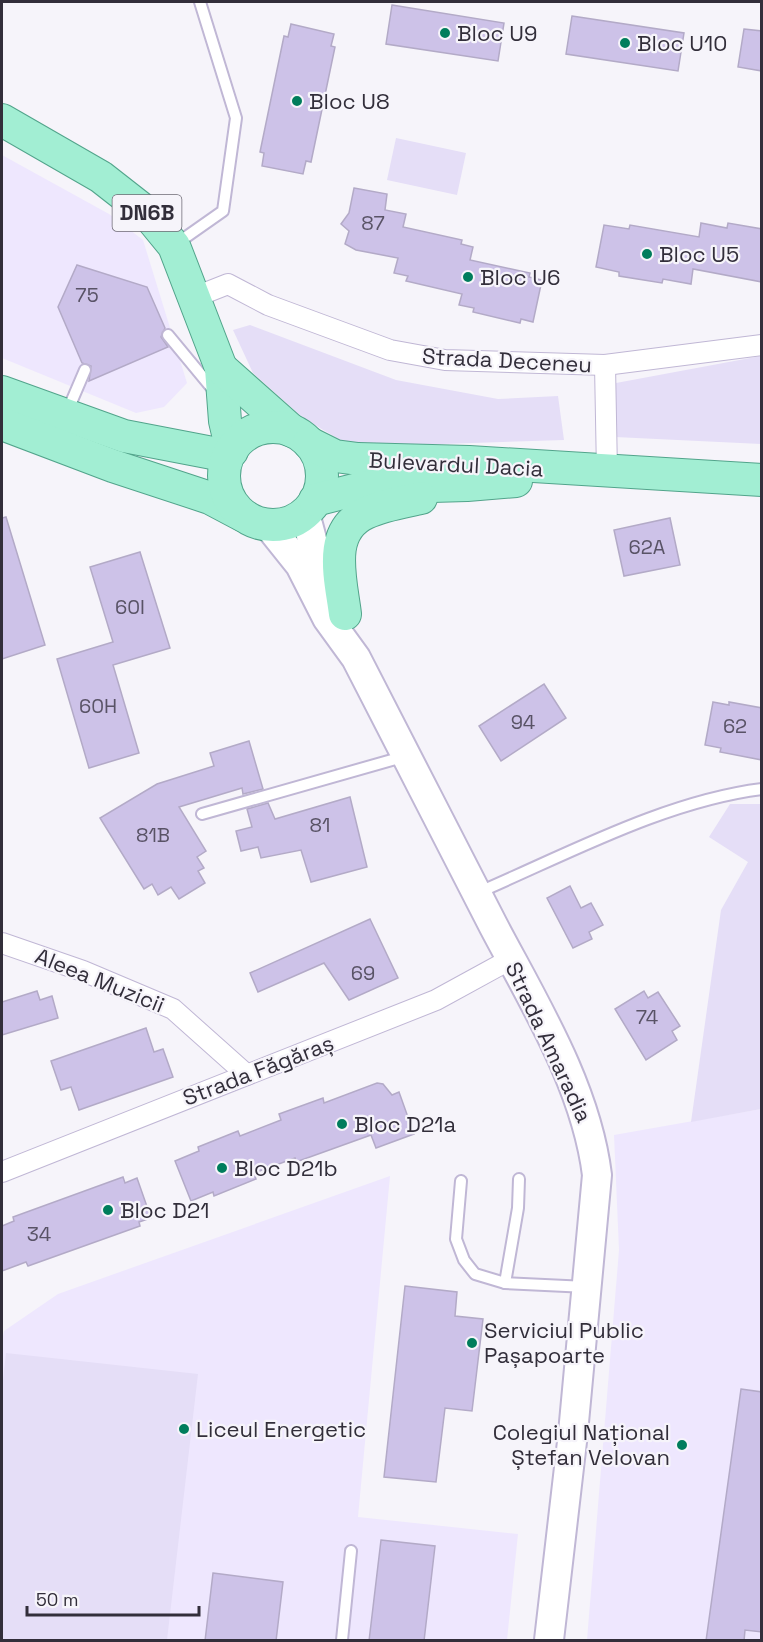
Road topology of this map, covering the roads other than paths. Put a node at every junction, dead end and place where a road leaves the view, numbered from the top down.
1 (200, 2) edge
2 (2, 120) edge
3 (174, 246) junction
4 (195, 297) junction
5 (168, 335) dead end
6 (762, 345) edge
7 (605, 365) junction
8 (221, 368) junction
9 (85, 370) dead end
10 (2, 392) edge
11 (223, 402) junction
12 (66, 415) junction
13 (2, 424) edge
14 (301, 437) junction
15 (230, 453) junction
16 (607, 472) junction
17 (762, 480) edge
18 (467, 485) junction
19 (310, 506) junction
20 (257, 521) junction
21 (345, 614) junction
22 (356, 658) junction
23 (406, 756) junction
24 (762, 789) edge
25 (202, 814) dead end
26 (477, 894) junction
27 (2, 943) edge
28 (511, 959) junction
29 (247, 1075) junction
30 (2, 1172) edge
31 (519, 1179) dead end
32 (461, 1181) dead end
33 (505, 1283) junction
34 (587, 1287) junction
35 (351, 1551) dead end
36 (342, 1641) edge
37 (549, 1641) edge

1 - 3 lane
2 - 3 main road, DN6B
3 - 4 main road, DN6B
4 - 7 street, Strada Deceneu
4 - 8 main road, DN6B
5 - 11 lane
6 - 7 street, Strada Deceneu
7 - 16 street
8 - 11 main road, DN6B
8 - 14 main road, DN6B
9 - 12 lane
10 - 12 main road
11 - 15 main road, DN6B
12 - 15 main road
13 - 20 main road
14 - 15 main road, Bulevardul Dacia
14 - 16 main road, Bulevardul Dacia
14 - 19 main road
15 - 20 main road
16 - 17 main road, Bulevardul Dacia
16 - 18 main road, Bulevardul Dacia
18 - 19 main road, Bulevardul Dacia
18 - 21 main road
19 - 20 main road, Bulevardul Dacia
19 - 21 main road, Strada Amaradia
20 - 22 main road, Strada Amaradia
21 - 22 main road, Strada Amaradia
22 - 23 main road, Strada Amaradia
23 - 25 lane
23 - 26 main road, Strada Amaradia
24 - 26 lane
26 - 28 main road, Strada Amaradia
27 - 29 street, Aleea Muzicii
28 - 29 street, Strada Făgăraș
28 - 34 main road, Strada Amaradia
29 - 30 street, Strada Făgăraș
31 - 33 lane
32 - 33 lane
33 - 34 lane
34 - 37 main road, Strada Amaradia
35 - 36 lane

